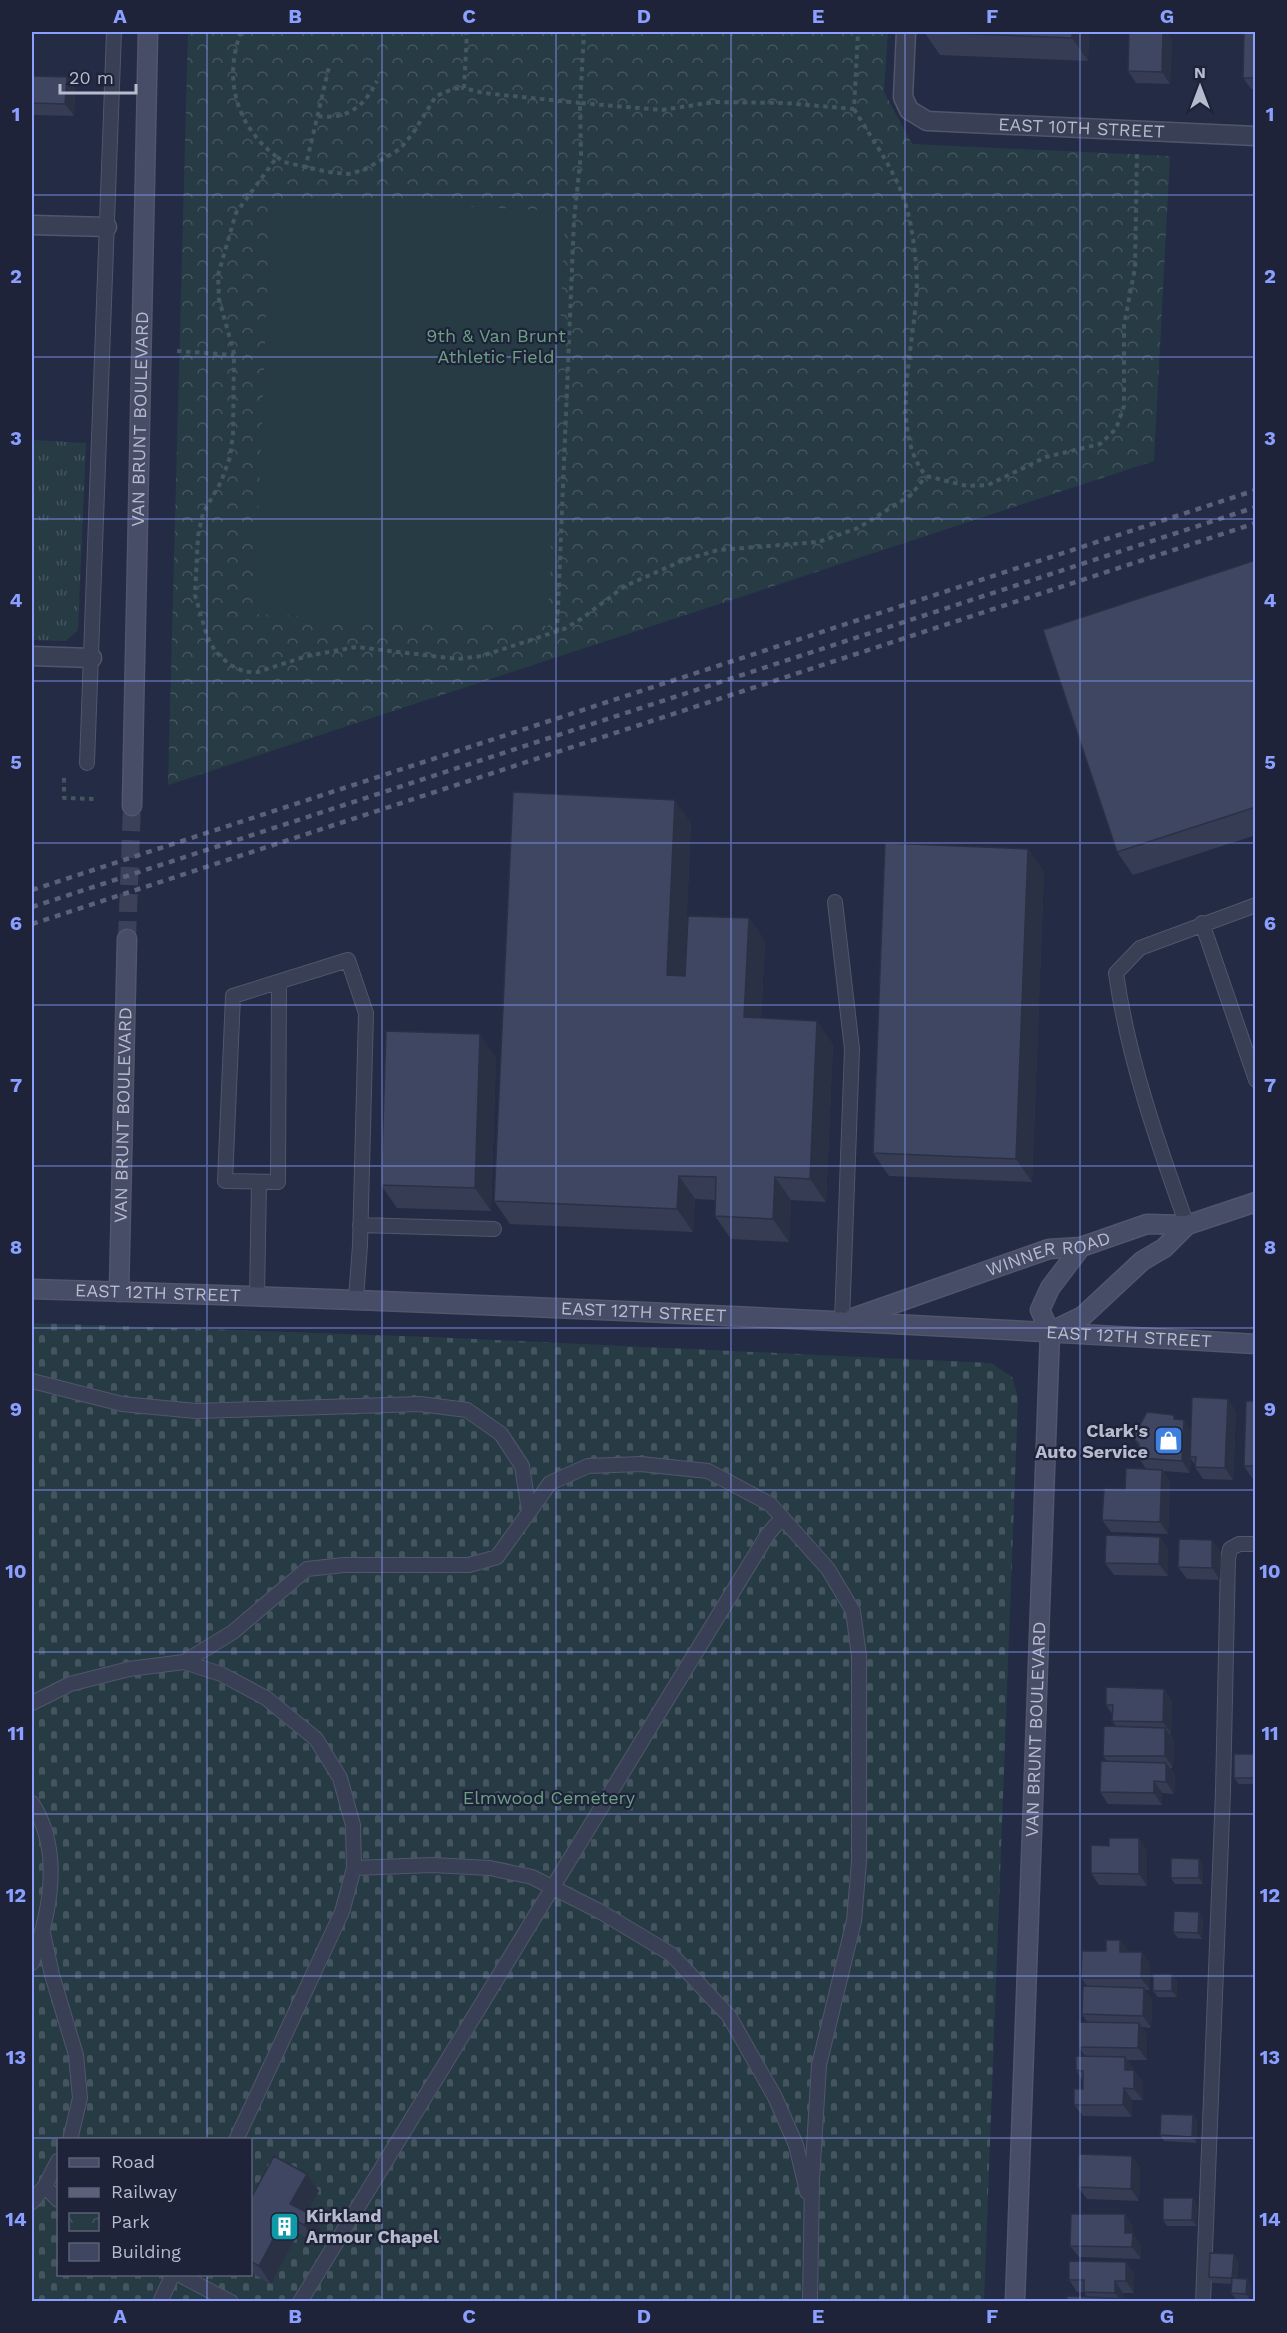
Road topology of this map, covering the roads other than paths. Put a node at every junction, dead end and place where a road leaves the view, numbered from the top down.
1 (114, 32) edge
2 (148, 32) edge
3 (906, 32) edge
4 (1256, 136) edge
5 (32, 225) edge
6 (107, 227) junction
7 (32, 656) edge
8 (92, 658) junction
9 (87, 763) dead end
10 (132, 806) tunnel mouth
11 (836, 902) dead end
12 (1256, 905) edge
13 (1202, 923) junction
14 (127, 939) tunnel mouth
15 (279, 982) junction
16 (1256, 1080) edge
17 (260, 1182) junction
18 (1256, 1202) edge
19 (360, 1225) junction
20 (1187, 1225) junction
21 (494, 1229) dead end
22 (1081, 1247) junction
23 (32, 1290) edge
24 (119, 1292) junction
25 (258, 1297) junction
26 (356, 1299) junction
27 (842, 1321) junction
28 (1050, 1332) junction
29 (1256, 1344) edge
30 (32, 1381) edge
31 (529, 1511) junction
32 (782, 1518) junction
33 (1256, 1544) edge
34 (184, 1662) junction
35 (32, 1703) edge
36 (32, 1803) edge
37 (354, 1868) junction
38 (552, 1887) junction
39 (43, 1933) junction
40 (32, 1963) edge
41 (70, 2138) edge
42 (236, 2138) edge
43 (57, 2163) edge
44 (45, 2186) junction
45 (57, 2199) edge
46 (32, 2202) edge
47 (812, 2212) junction
48 (172, 2276) edge
49 (182, 2276) edge
50 (160, 2301) edge
51 (231, 2301) edge
52 (300, 2301) edge
53 (810, 2301) edge
54 (1015, 2301) edge
55 (1203, 2301) edge

1 - 6 lane
2 - 10 street, VAN BRUNT BOULEVARD
3 - 4 street, EAST 10TH STREET
5 - 6 street
6 - 8 lane
7 - 8 street
8 - 9 lane
11 - 27 lane
12 - 13 lane
13 - 16 lane
13 - 20 lane
14 - 24 street, VAN BRUNT BOULEVARD
15 - 17 lane
15 - 17 lane
15 - 19 lane
17 - 25 lane
18 - 20 street, WINNER ROAD
19 - 21 lane
19 - 26 lane
20 - 22 street, WINNER ROAD
20 - 28 street
22 - 27 street, WINNER ROAD
22 - 28 street, VAN BRUNT BOULEVARD
23 - 24 street, EAST 12TH STREET
24 - 25 street, EAST 12TH STREET
25 - 26 street, EAST 12TH STREET
26 - 27 street, EAST 12TH STREET
27 - 28 street, EAST 12TH STREET
28 - 29 street, EAST 12TH STREET
28 - 54 street, VAN BRUNT BOULEVARD
30 - 31 lane
31 - 32 lane
31 - 34 lane
32 - 38 lane
32 - 47 lane
33 - 55 lane
34 - 35 lane
34 - 37 lane
36 - 39 lane
37 - 38 lane
37 - 42 lane
38 - 47 lane
38 - 52 lane
39 - 40 lane
39 - 41 lane
43 - 44 lane
44 - 45 lane
44 - 46 lane
47 - 53 lane
48 - 50 lane
49 - 51 lane

